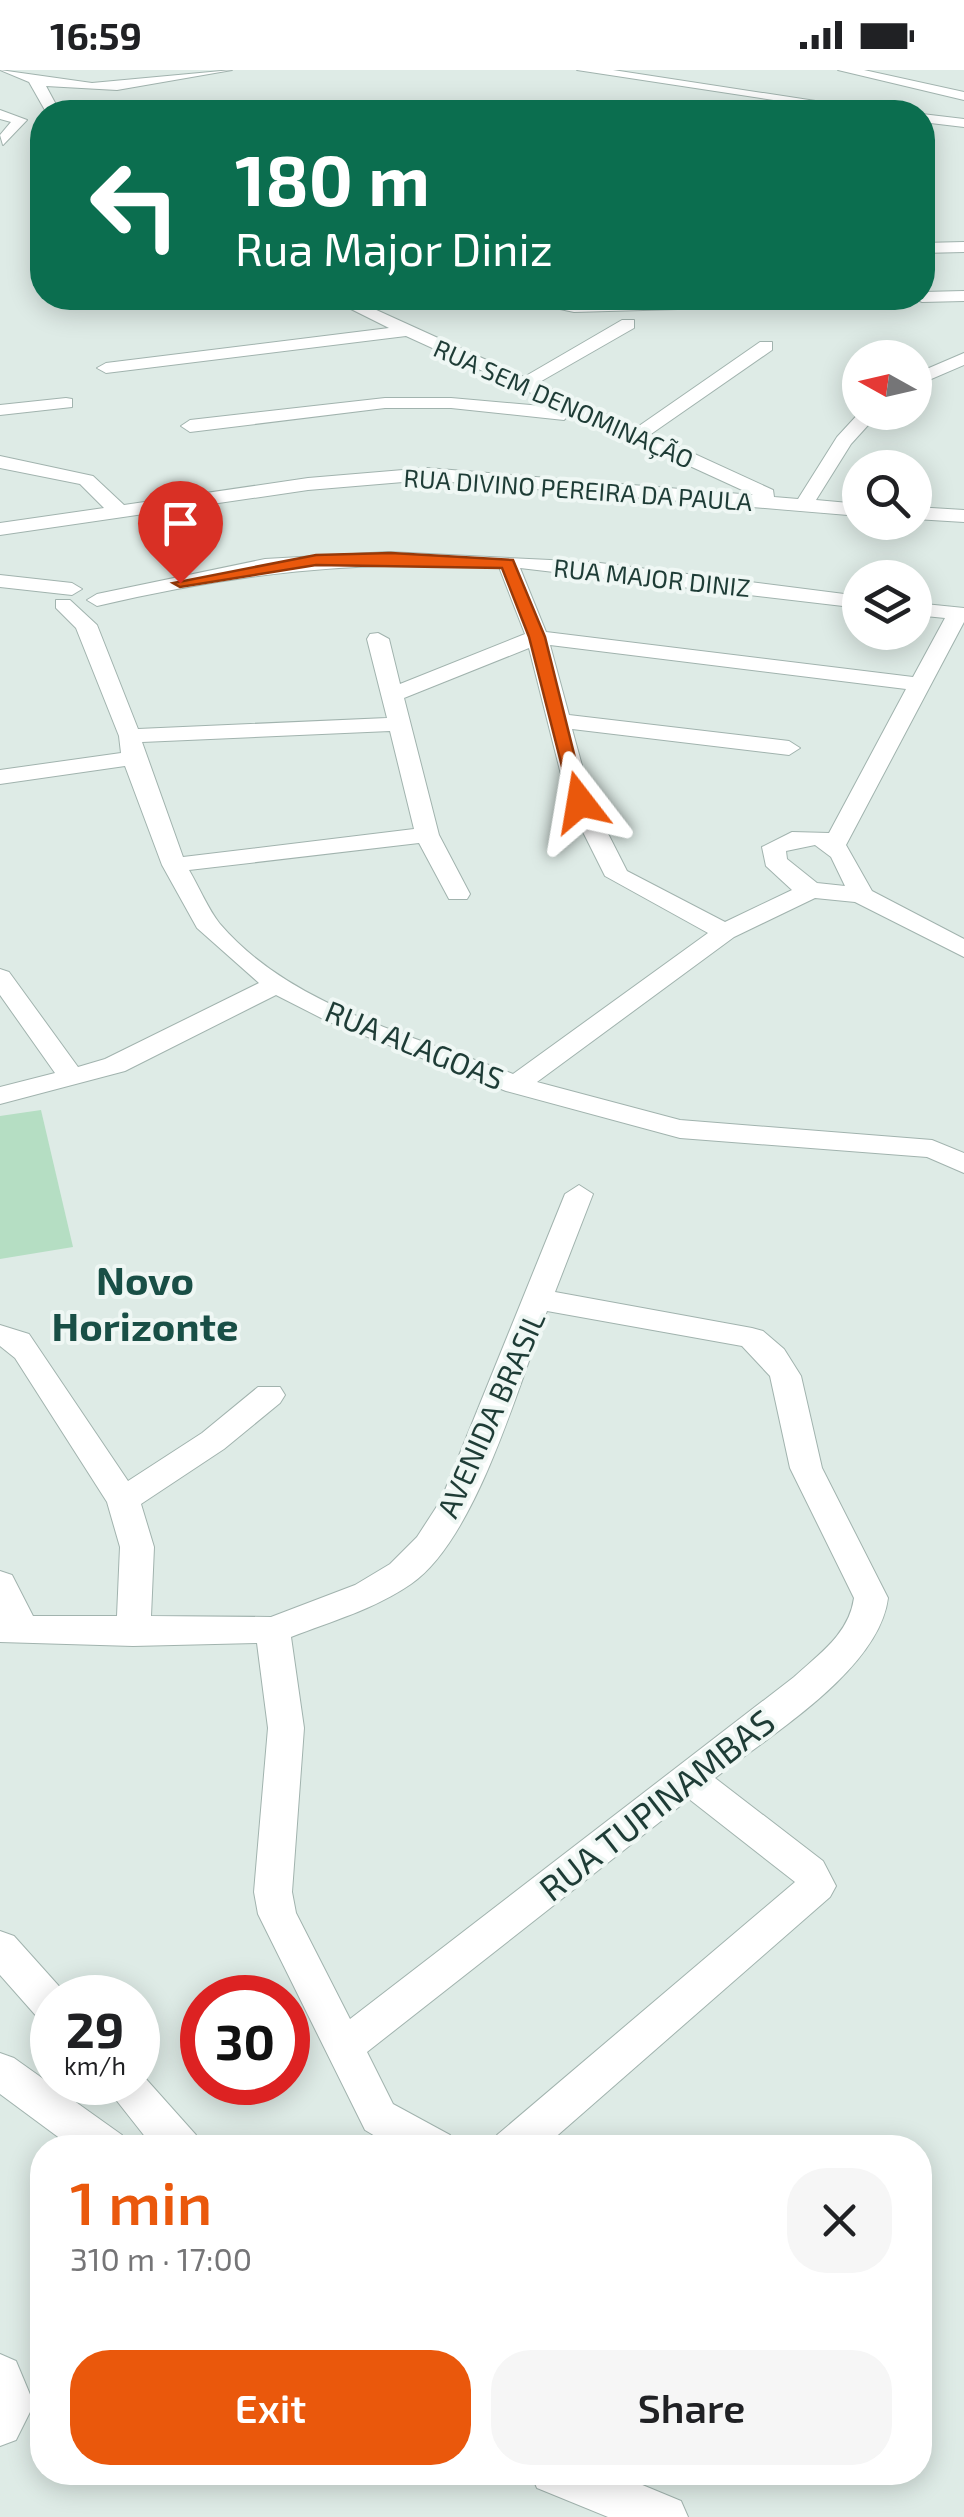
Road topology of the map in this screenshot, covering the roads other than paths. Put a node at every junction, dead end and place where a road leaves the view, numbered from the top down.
1 (7, 70) edge
2 (225, 70) edge
3 (584, 70) edge
4 (845, 70) edge
5 (964, 96) edge
6 (42, 97) edge
7 (774, 100) edge
8 (0, 114) edge
9 (935, 120) edge
10 (964, 123) edge
11 (30, 131) edge
12 (2, 142) edge
13 (935, 248) edge
14 (964, 248) edge
15 (964, 296) edge
16 (935, 297) edge
17 (361, 310) edge
18 (584, 310) edge
19 (406, 331) junction
20 (766, 346) dead end
21 (964, 358) edge
22 (106, 368) dead end
23 (932, 373) edge
24 (522, 385) junction
25 (66, 403) dead end
26 (0, 410) edge
27 (592, 417) junction
28 (190, 426) dead end
29 (854, 430) edge
30 (636, 436) junction
31 (0, 445) edge
32 (0, 462) edge
33 (38, 468) junction
34 (797, 506) junction
35 (842, 509) edge
36 (121, 513) junction
37 (932, 514) edge
38 (964, 516) edge
39 (0, 530) edge
40 (508, 563) junction
41 (10, 583) edge
42 (842, 600) edge
43 (80, 602) junction
44 (932, 611) edge
45 (961, 615) edge
46 (537, 637) junction
47 (378, 639) dead end
48 (917, 684) junction
49 (393, 694) junction
50 (560, 721) junction
51 (399, 724) junction
52 (132, 747) junction
53 (788, 748) dead end
54 (0, 777) edge
55 (426, 835) junction
56 (835, 844) junction
57 (174, 865) junction
58 (811, 890) junction
59 (458, 894) dead end
60 (861, 895) junction
61 (725, 932) junction
62 (964, 949) edge
63 (0, 977) edge
64 (276, 985) junction
65 (72, 1078) junction
66 (516, 1085) junction
67 (0, 1096) edge
68 (964, 1164) edge
69 (579, 1194) dead end
70 (540, 1300) junction
71 (13, 1343) edge
72 (269, 1395) dead end
73 (123, 1500) junction
74 (0, 1584) edge
75 (12, 1630) edge
76 (273, 1630) junction
77 (133, 1633) junction
78 (690, 1778) junction
79 (0, 1948) edge
80 (30, 1981) edge
81 (346, 2045) junction
82 (0, 2072) edge
83 (143, 2105) edge
84 (376, 2132) edge
85 (88, 2135) edge
86 (169, 2135) edge
87 (527, 2135) edge
88 (585, 2485) edge
89 (664, 2517) edge

1 - 6 street
2 - 6 street
3 - 7 street
4 - 5 street
8 - 12 street
9 - 10 street
11 - 12 street
13 - 14 street
15 - 16 street
17 - 19 street, RUA SEM DENOMINAÇÃO
18 - 24 street
19 - 22 street
19 - 24 street, RUA SEM DENOMINAÇÃO
20 - 30 street
21 - 23 street
24 - 27 street, RUA SEM DENOMINAÇÃO
25 - 26 street
27 - 28 street
27 - 30 street, RUA SEM DENOMINAÇÃO
29 - 34 street
30 - 34 street, RUA SEM DENOMINAÇÃO
31 - 33 street
32 - 33 street
33 - 36 street
34 - 35 street, RUA DIVINO PEREIRA DA PAULA
34 - 36 street, RUA DIVINO PEREIRA DA PAULA
36 - 39 street, RUA DIVINO PEREIRA DA PAULA
37 - 38 street
40 - 42 street, RUA MAJOR DINIZ
40 - 43 street, RUA MAJOR DINIZ
40 - 46 street
41 - 43 street
43 - 52 street, RUA ALAGOAS
44 - 45 street
45 - 48 street
46 - 48 street
46 - 49 street
46 - 50 street
47 - 49 street
48 - 56 street
49 - 51 street
50 - 53 street
50 - 61 street
51 - 52 street
51 - 55 street
52 - 54 street
52 - 57 street, RUA ALAGOAS
55 - 57 street
55 - 59 street
56 - 58 street
56 - 60 street
57 - 64 street, RUA ALAGOAS
58 - 60 street
58 - 61 street
60 - 62 street
61 - 66 street
63 - 65 street
64 - 65 street
64 - 66 street, RUA ALAGOAS
65 - 67 street
66 - 68 street, RUA ALAGOAS
69 - 70 street, AVENIDA BRASIL
70 - 76 street, AVENIDA BRASIL
70 - 78 street, RUA TUPINAMBAS
71 - 73 street
72 - 73 street
73 - 77 street
74 - 75 street
75 - 77 street, AVENIDA BRASIL
76 - 77 street, AVENIDA BRASIL
76 - 81 street
78 - 81 street, RUA TUPINAMBAS
78 - 87 street
79 - 80 street
81 - 84 street
82 - 85 street
83 - 86 street
88 - 89 street

